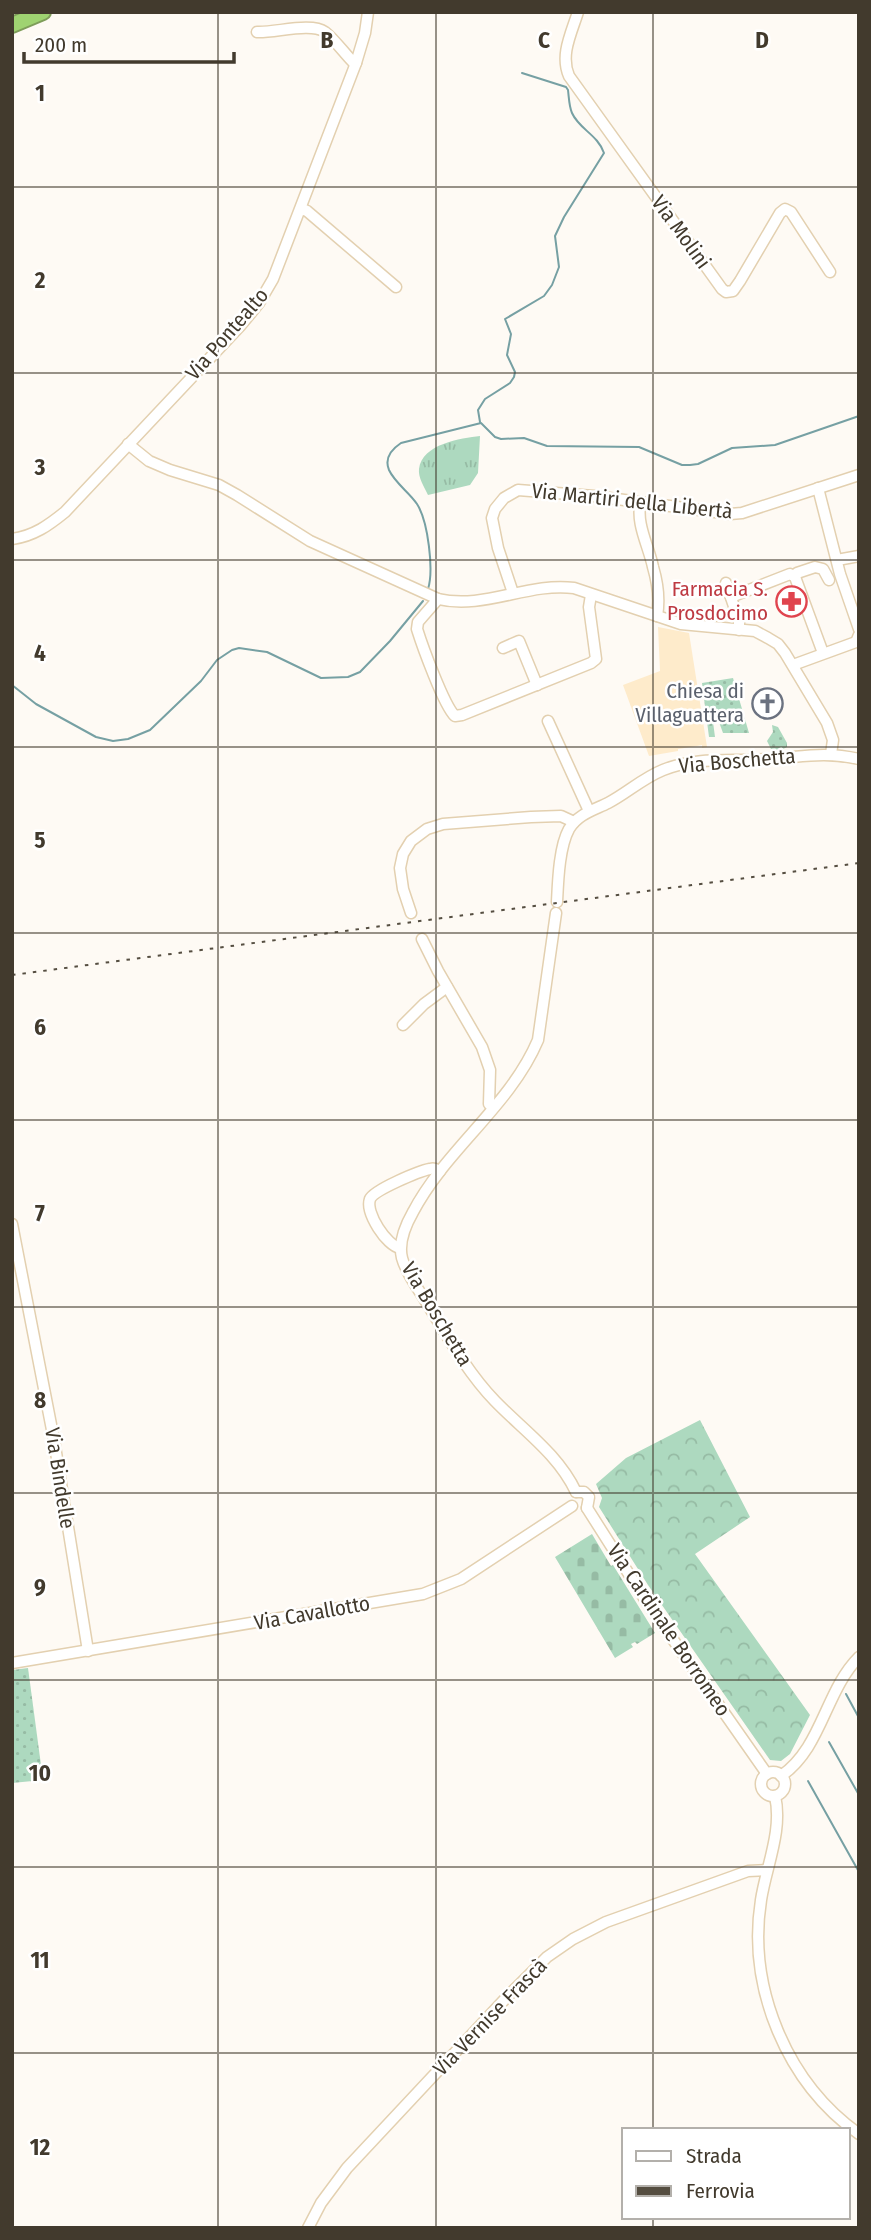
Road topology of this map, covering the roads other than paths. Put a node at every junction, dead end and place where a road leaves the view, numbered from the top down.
1 (43, 12) edge
2 (368, 12) edge
3 (578, 12) edge
4 (12, 25) edge
5 (257, 32) dead end
6 (356, 63) junction
7 (302, 209) junction
8 (830, 272) dead end
9 (396, 287) dead end
10 (128, 444) junction
11 (859, 475) edge
12 (818, 488) junction
13 (641, 502) junction
14 (12, 539) edge
15 (859, 556) edge
16 (837, 560) junction
17 (795, 577) junction
18 (829, 580) dead end
19 (726, 583) dead end
20 (513, 593) junction
21 (591, 595) junction
22 (731, 597) junction
23 (438, 599) junction
24 (657, 616) junction
25 (859, 629) edge
26 (740, 630) junction
27 (858, 643) edge
28 (503, 648) dead end
29 (823, 653) junction
30 (793, 665) junction
31 (537, 685) junction
32 (548, 722) dead end
33 (831, 754) junction
34 (859, 759) edge
35 (589, 811) junction
36 (574, 822) junction
37 (411, 913) dead end
38 (422, 939) dead end
39 (447, 987) junction
40 (402, 1025) dead end
41 (493, 1108) junction
42 (440, 1171) junction
43 (12, 1224) edge
44 (401, 1248) junction
45 (576, 1492) junction
46 (572, 1506) junction
47 (587, 1508) junction
48 (88, 1651) junction
49 (859, 1657) edge
50 (12, 1663) edge
51 (767, 1774) junction
52 (781, 1776) junction
53 (775, 1796) junction
54 (767, 1870) junction
55 (859, 2134) edge
56 (308, 2228) edge

1 - 4 highway
2 - 6 street, Via Pontealto
3 - 8 street, Via Molini
5 - 6 street
6 - 7 street, Via Pontealto
7 - 9 street
7 - 10 street, Via Pontealto
10 - 14 street, Via Pontealto
10 - 23 street
11 - 12 street, Via Martiri della Libertà
12 - 13 street, Via Martiri della Libertà
12 - 16 street
13 - 20 street, Via Martiri della Libertà
13 - 24 street
15 - 16 street
16 - 25 street
17 - 18 street
17 - 22 street
17 - 29 street
19 - 22 street
20 - 21 street
20 - 23 street
21 - 24 street
21 - 31 street
22 - 26 street
23 - 31 street
24 - 26 street
26 - 30 street
27 - 29 street
28 - 31 street
29 - 30 street
30 - 33 street
32 - 35 street
33 - 34 street, Via Boschetta
33 - 35 street, Via Boschetta
35 - 36 street, Via Boschetta
36 - 37 street
36 - 41 street, Via Boschetta
38 - 39 street
39 - 40 street
39 - 41 street
41 - 42 street, Via Boschetta
42 - 44 street, Via Boschetta
42 - 44 street
43 - 48 street, Via Bindelle
44 - 45 street, Via Boschetta
45 - 46 street
45 - 47 street, Via Cardinale Borromeo
46 - 47 street
46 - 48 street, Via Cavallotto
47 - 51 street, Via Cardinale Borromeo
48 - 50 street, Via Cavallotto
49 - 52 street
51 - 52 street
51 - 53 street, Via Cardinale Borromeo
52 - 53 street, Via Cardinale Borromeo
53 - 54 street, Via Cardinale Borromeo
54 - 55 street, Via Cardinale Borromeo
54 - 56 street, Via Vernise Frascà

